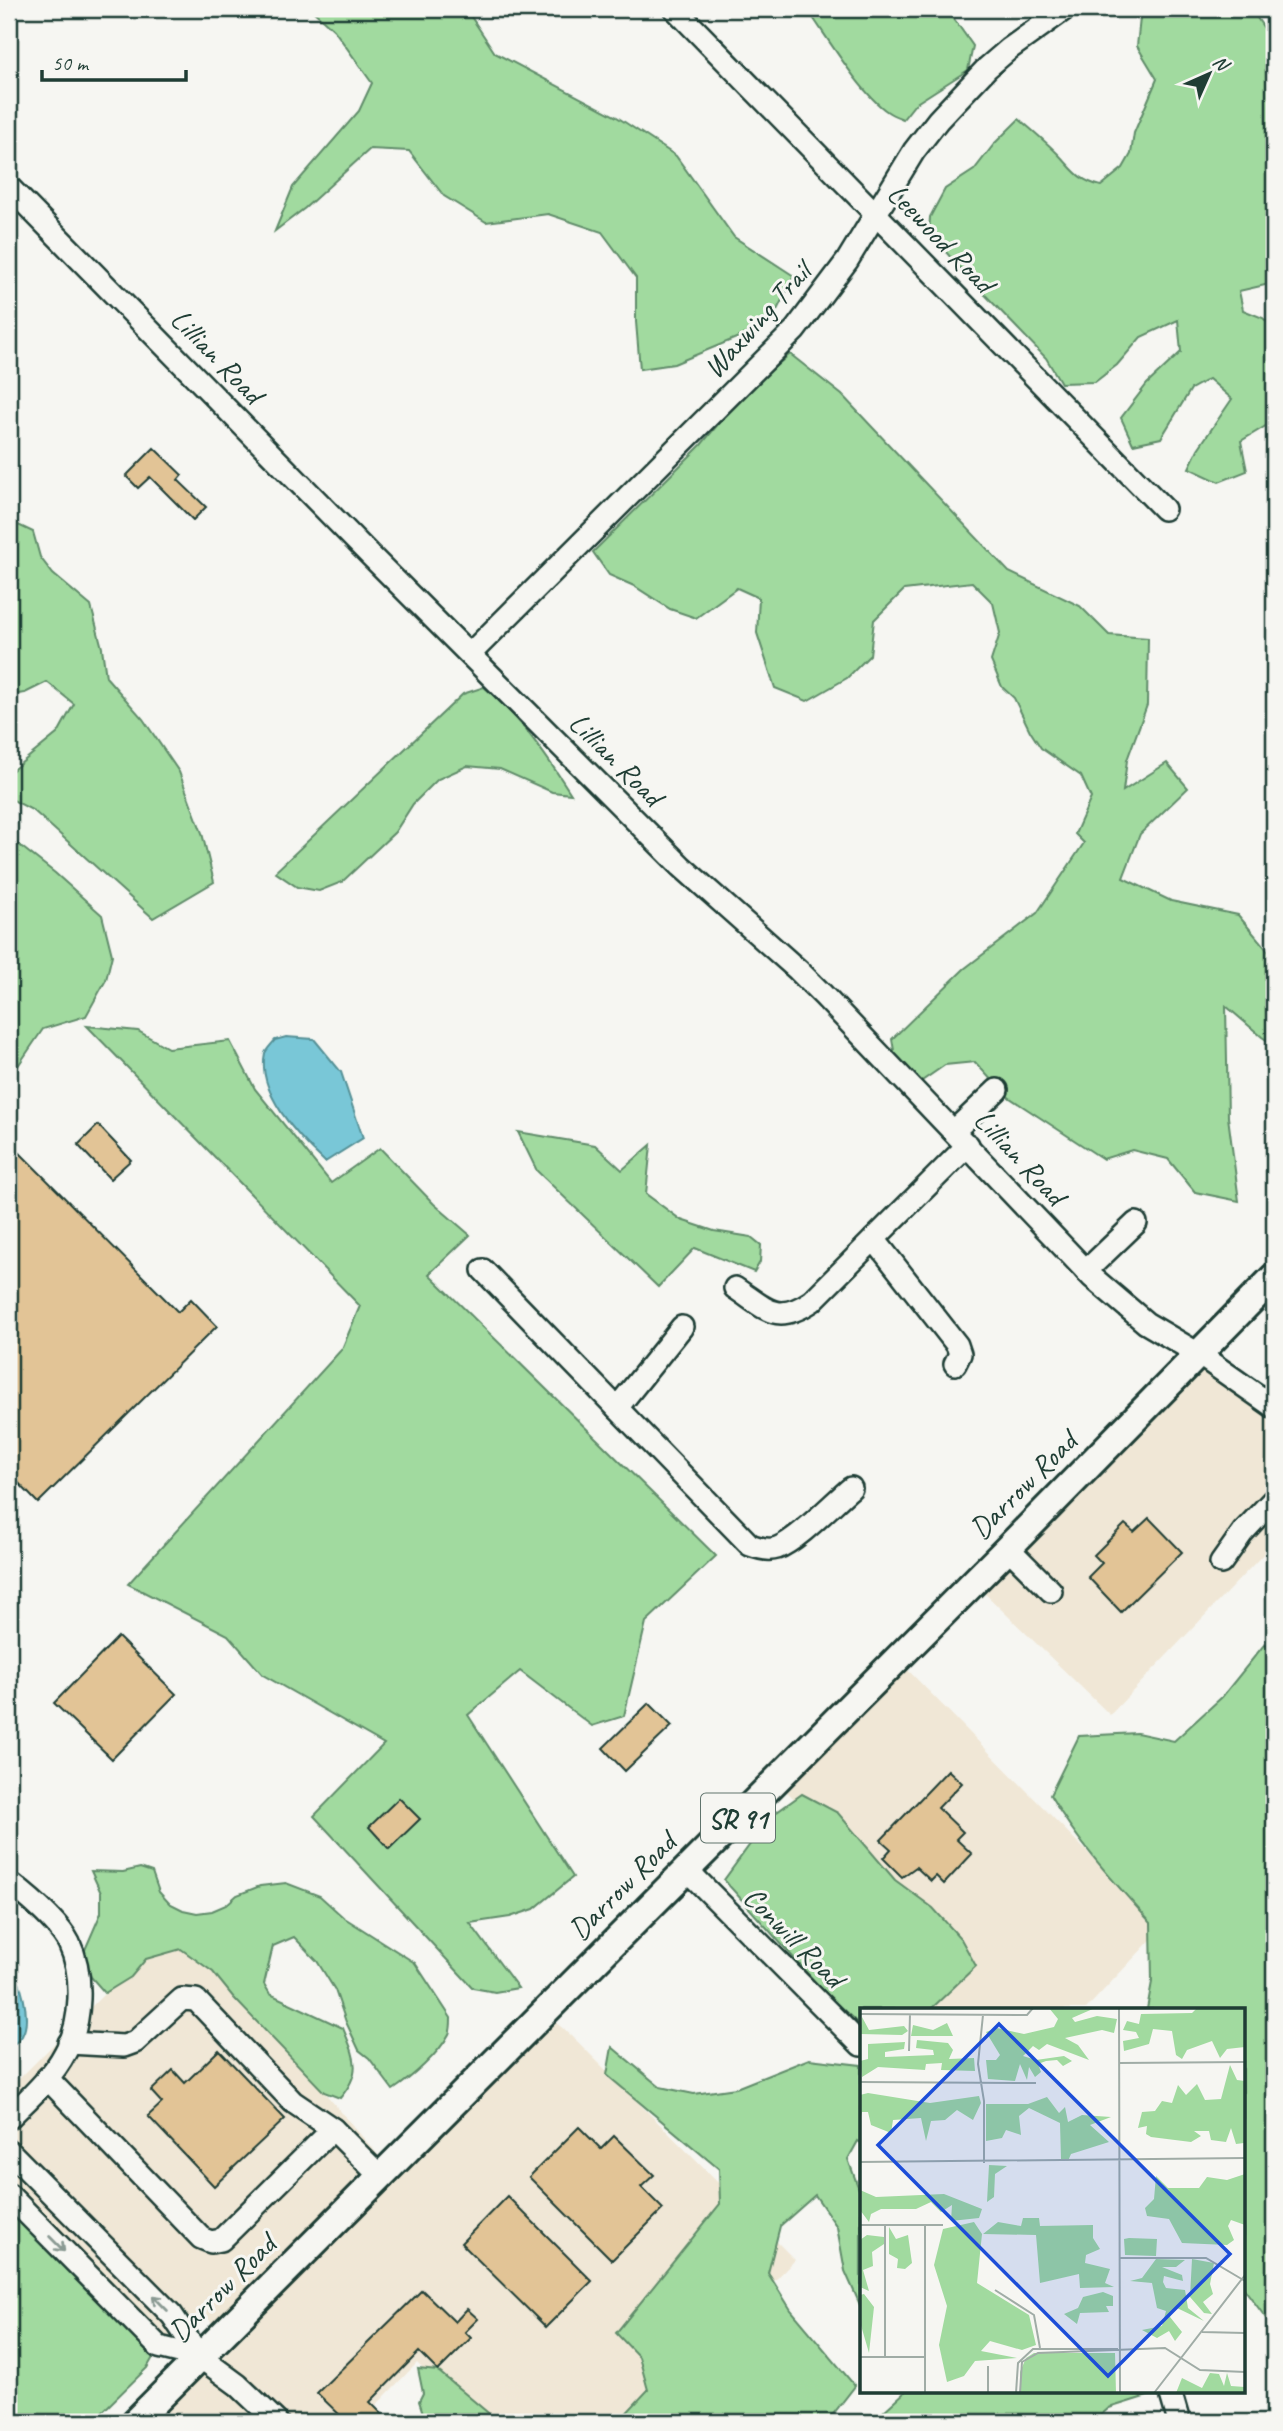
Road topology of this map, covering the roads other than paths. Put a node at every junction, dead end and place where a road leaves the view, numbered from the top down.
1 (675, 9) edge
2 (1065, 9) edge
3 (9, 187) edge
4 (877, 213) junction
5 (1164, 509) dead end
6 (470, 654) junction
7 (997, 1090) dead end
8 (961, 1138) junction
9 (1136, 1223) dead end
10 (874, 1239) junction
11 (483, 1270) dead end
12 (1086, 1271) junction
13 (1274, 1277) edge
14 (735, 1288) dead end
15 (682, 1327) dead end
16 (1197, 1353) junction
17 (955, 1364) dead end
18 (1274, 1407) edge
19 (617, 1408) junction
20 (851, 1488) dead end
21 (1274, 1499) edge
22 (1008, 1548) junction
23 (1221, 1563) dead end
24 (1051, 1591) dead end
25 (686, 1870) junction
26 (9, 1882) edge
27 (69, 2043) junction
28 (860, 2044) edge
29 (47, 2078) junction
30 (9, 2118) edge
31 (333, 2129) junction
32 (9, 2151) edge
33 (380, 2176) junction
34 (9, 2195) edge
35 (200, 2357) junction
36 (1170, 2392) edge
37 (135, 2422) edge
38 (277, 2422) edge
39 (1179, 2422) edge

1 - 4 street, Leewood Road
2 - 4 street, Waxwing Trail
3 - 6 street, Lillian Road
4 - 5 street, Leewood Road
4 - 6 street, Waxwing Trail
6 - 8 street, Lillian Road
7 - 8 street
8 - 10 street
8 - 12 street, Lillian Road
9 - 12 street
10 - 14 street
10 - 17 street
11 - 19 street
12 - 16 street, Lillian Road
13 - 16 main road, Darrow Road / SR 91
15 - 19 street
16 - 18 street, Lillian Road
16 - 22 main road, Darrow Road / SR 91
19 - 20 street
21 - 23 street
22 - 24 street
22 - 25 main road, Darrow Road / SR 91
25 - 28 street, Conwill Road
25 - 33 main road, Darrow Road / SR 91
26 - 27 street
27 - 29 street
27 - 31 street
29 - 30 street
29 - 31 street
31 - 33 street
35 -> 32 street
33 - 35 main road, Darrow Road / SR 91
34 -> 35 street
35 - 37 main road, Darrow Road / SR 91
35 - 38 street
36 - 39 street

